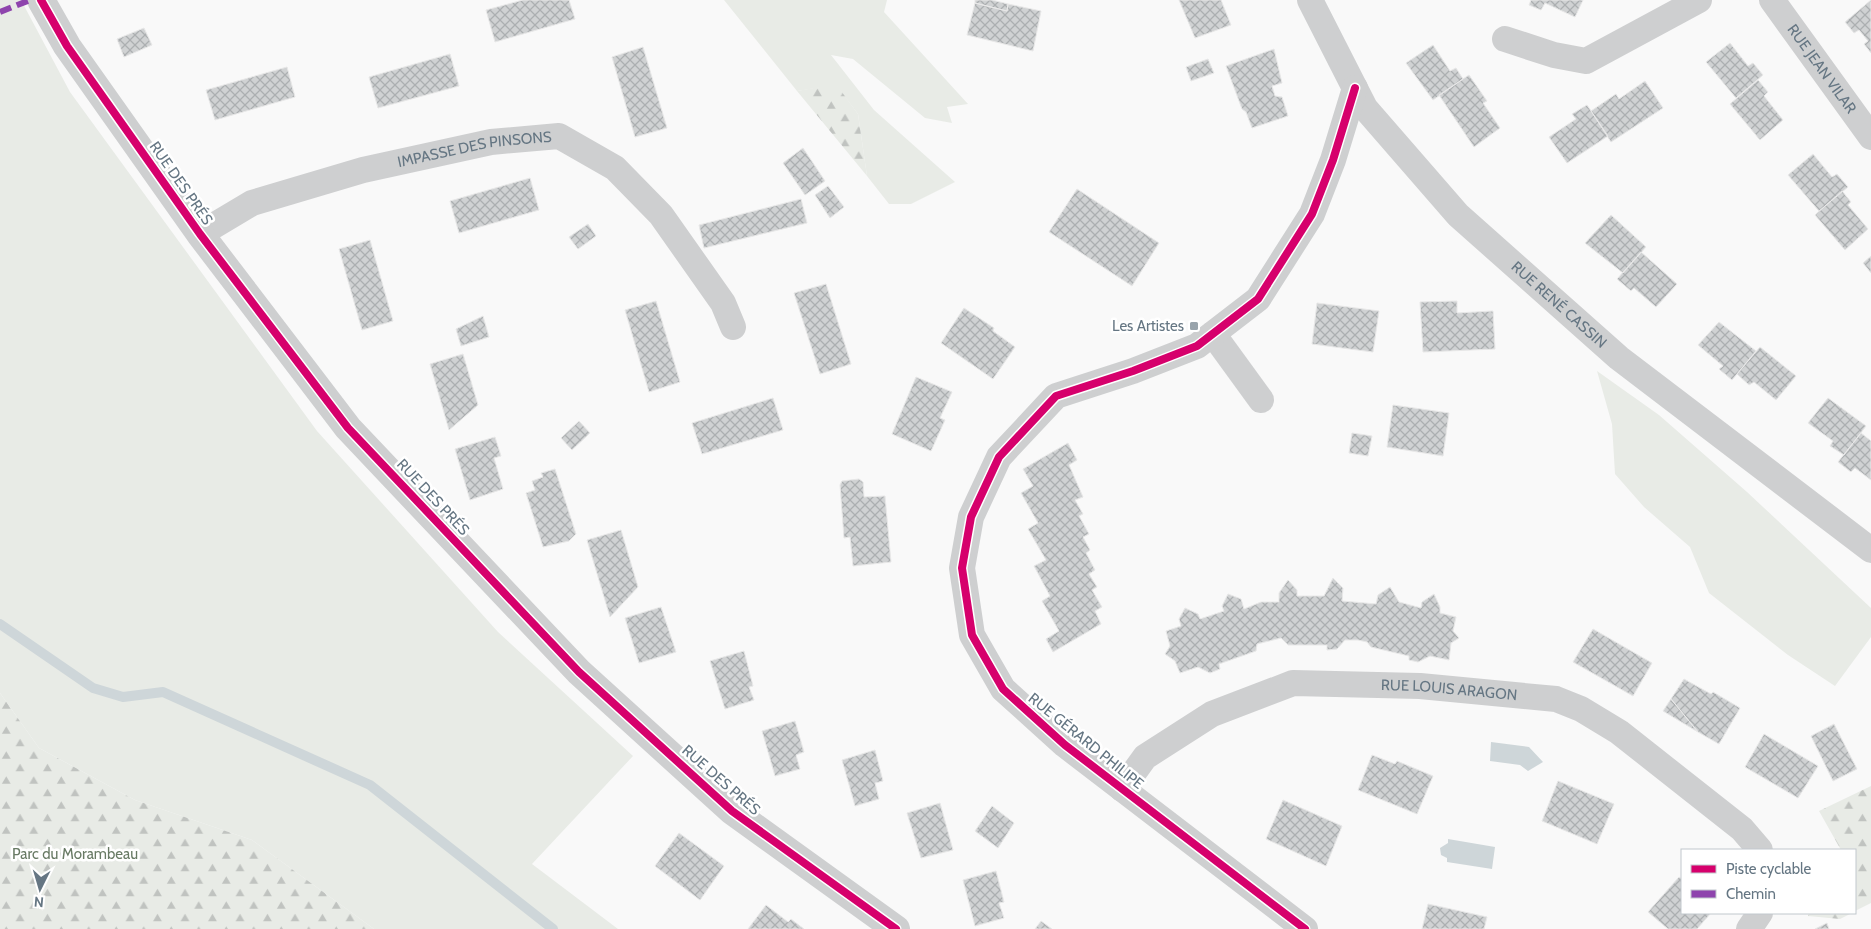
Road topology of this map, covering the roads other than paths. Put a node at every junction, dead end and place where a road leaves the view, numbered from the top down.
1 (41, 0) edge
2 (1310, 0) edge
3 (1699, 0) edge
4 (1772, 0) edge
5 (1505, 39) dead end
6 (1355, 88) junction
7 (1871, 137) edge
8 (200, 234) junction
9 (733, 327) dead end
10 (1213, 334) junction
11 (1261, 400) dead end
12 (1871, 550) edge
13 (1122, 789) junction
14 (1759, 849) edge
15 (1759, 914) edge
16 (896, 929) edge
17 (1305, 929) edge
18 (1749, 929) edge

1 - 8 street, RUE DES PRÉS
2 - 6 street, RUE RENÉ CASSIN
3 - 5 street
4 - 7 street, RUE JEAN VILAR
6 - 10 street, RUE GÉRARD PHILIPE
6 - 12 street, RUE RENÉ CASSIN
8 - 9 street, IMPASSE DES PINSONS
8 - 16 street, RUE DES PRÉS
10 - 11 street
10 - 13 street, RUE GÉRARD PHILIPE
13 - 14 street, RUE LOUIS ARAGON
13 - 17 street, RUE GÉRARD PHILIPE
15 - 18 street

